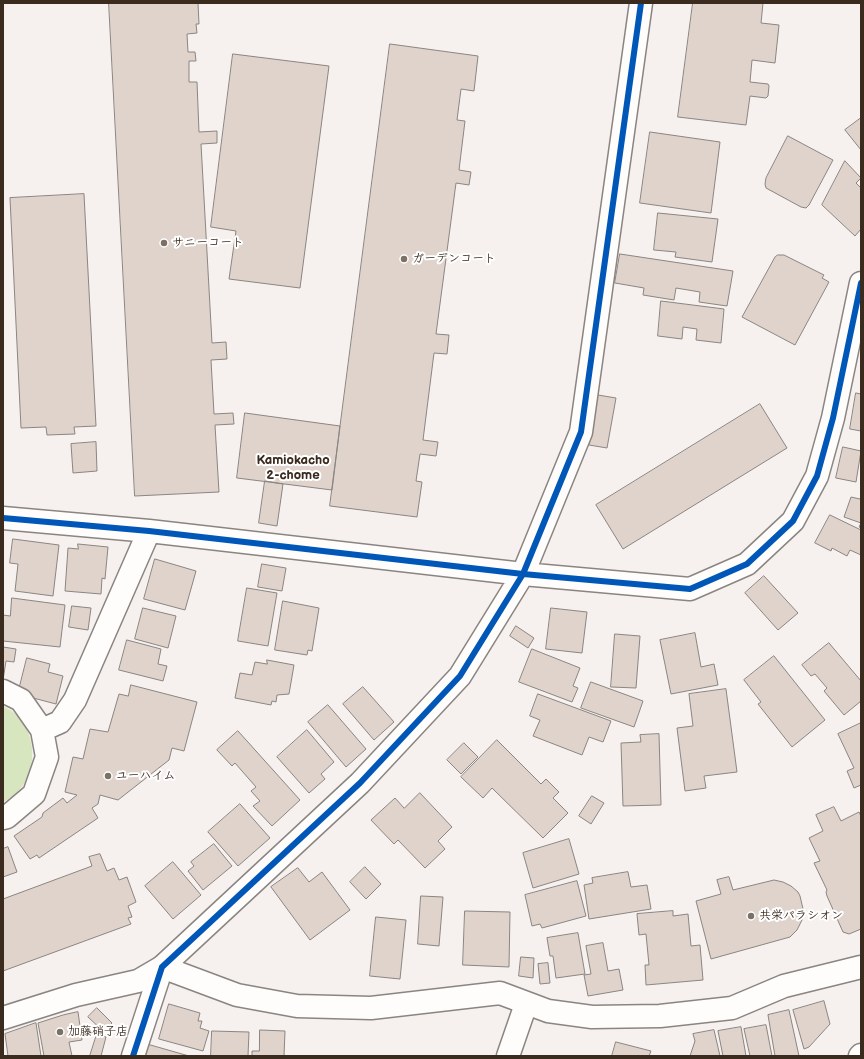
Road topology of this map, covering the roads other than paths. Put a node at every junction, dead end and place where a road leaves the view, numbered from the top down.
1 (641, 3) edge
2 (861, 284) edge
3 (3, 518) edge
4 (149, 531) junction
5 (523, 574) junction
6 (3, 691) edge
7 (42, 730) junction
8 (3, 818) edge
9 (162, 967) junction
10 (861, 967) edge
11 (526, 1004) junction
12 (3, 1018) edge
13 (133, 1056) edge
14 (508, 1056) edge

1 - 5 street
2 - 5 street
3 - 4 street
4 - 5 street
4 - 7 street
5 - 9 street
6 - 7 street
7 - 8 street
9 - 11 street
9 - 12 street
9 - 13 street
10 - 11 street
11 - 14 street

